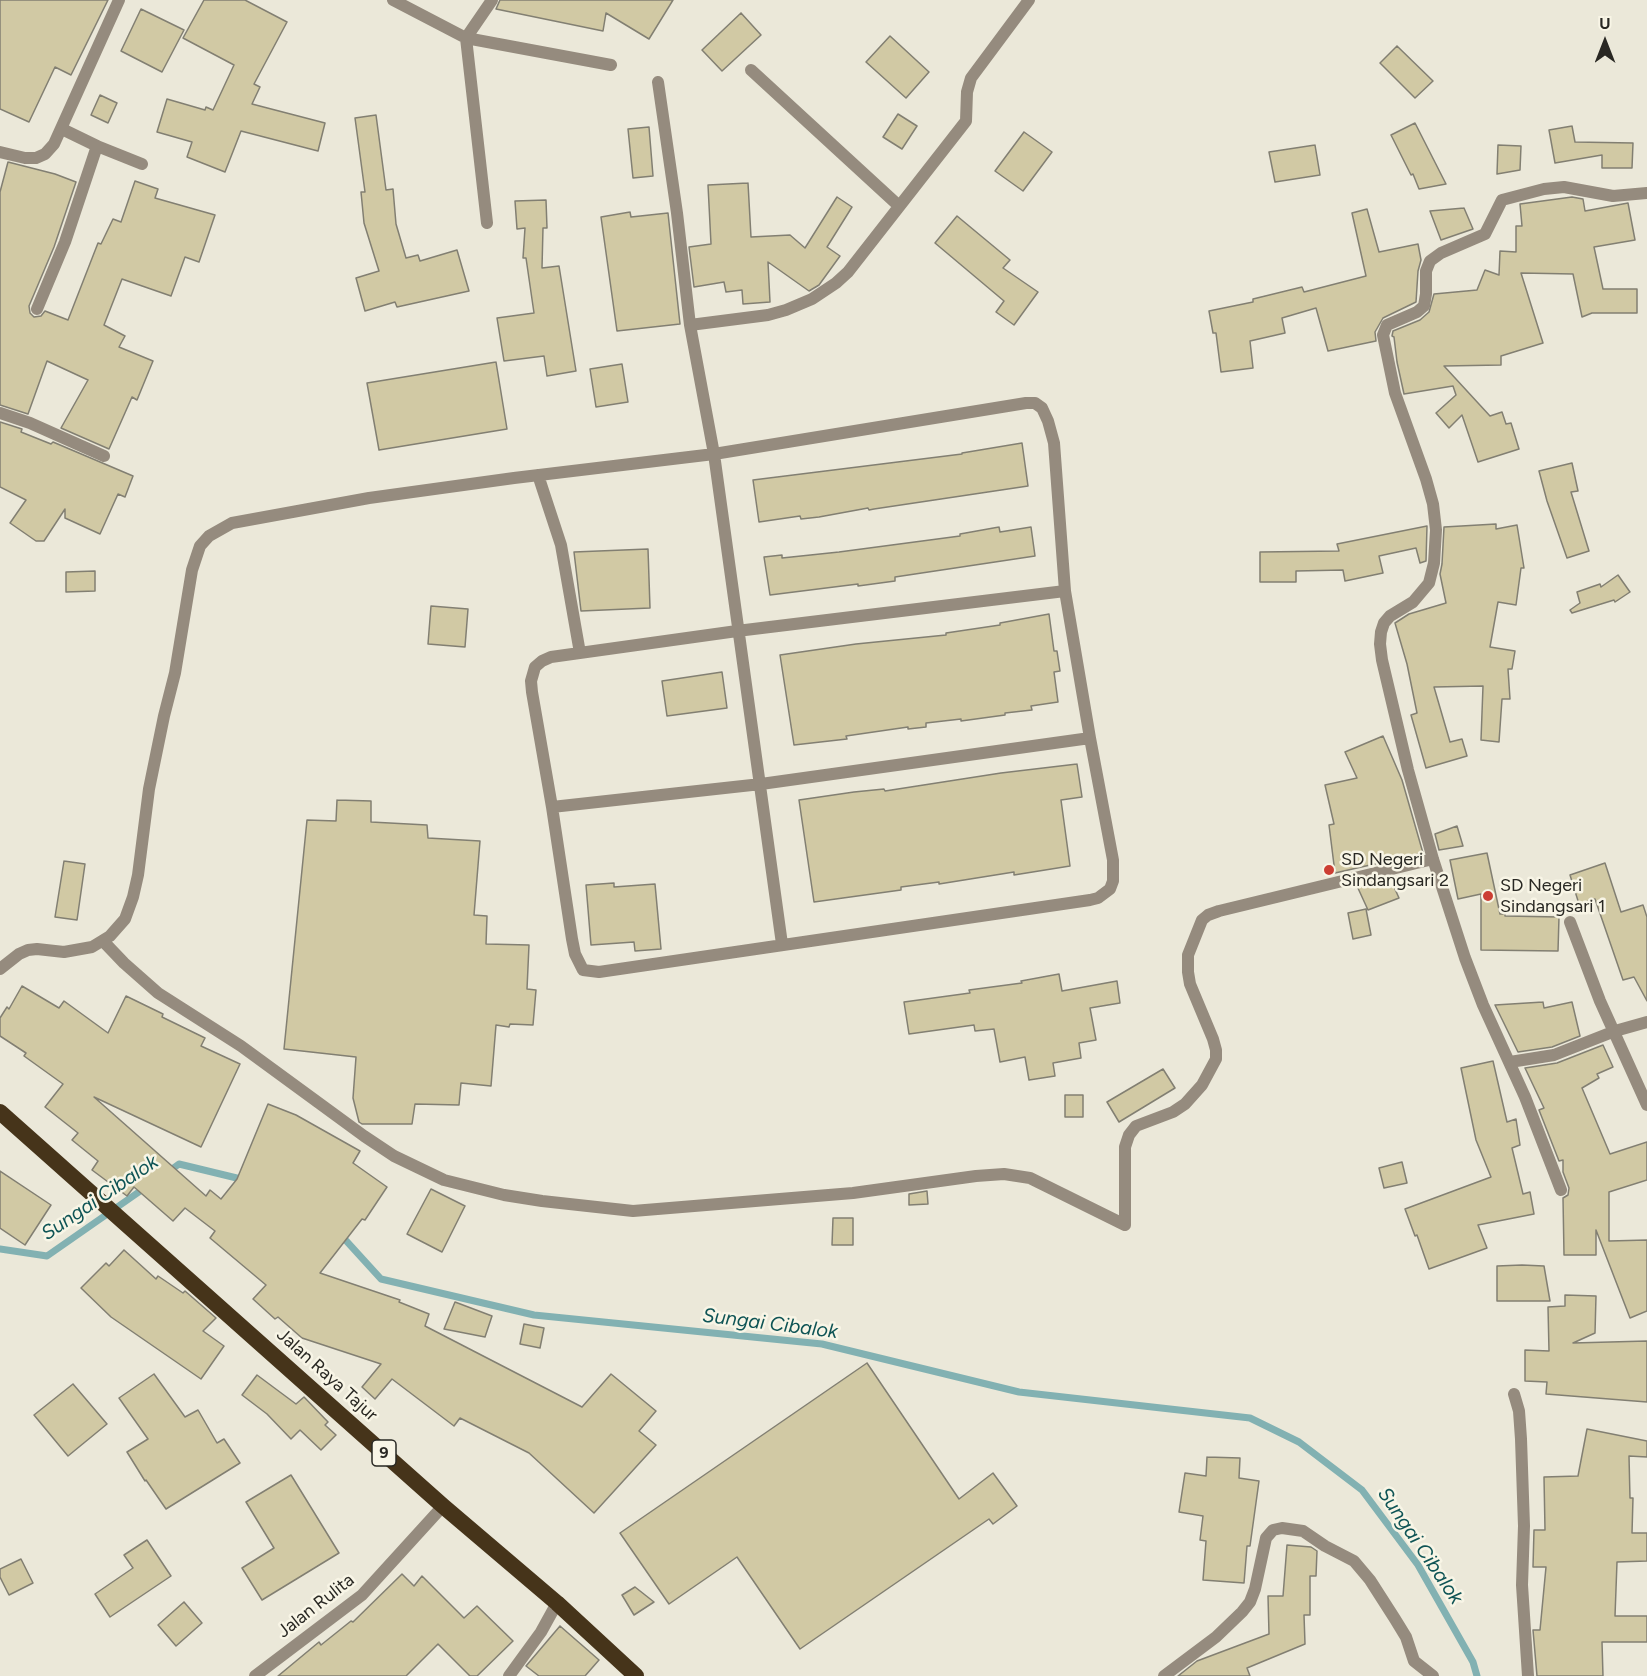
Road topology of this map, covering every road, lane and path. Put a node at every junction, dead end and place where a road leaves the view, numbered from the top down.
1 (119, 0) edge
2 (393, 0) edge
3 (492, 0) edge
4 (1029, 0) edge
5 (466, 38) junction
6 (611, 65) dead end
7 (751, 70) dead end
8 (658, 82) dead end
9 (62, 129) junction
10 (97, 146) junction
11 (0, 154) edge
12 (142, 164) dead end
13 (1647, 193) edge
14 (899, 206) junction
15 (487, 223) dead end
16 (37, 309) dead end
17 (690, 325) junction
18 (0, 413) edge
19 (714, 454) junction
20 (104, 456) dead end
21 (538, 475) junction
22 (1065, 591) junction
23 (737, 631) junction
24 (580, 653) junction
25 (1090, 738) junction
26 (760, 784) junction
27 (552, 807) junction
28 (1433, 859) junction
29 (1570, 922) dead end
30 (103, 941) junction
31 (782, 944) junction
32 (0, 969) edge
33 (1647, 1022) edge
34 (1615, 1031) junction
35 (1510, 1062) junction
36 (1647, 1105) edge
37 (0, 1112) edge
38 (1561, 1190) dead end
39 (1514, 1394) dead end
40 (443, 1506) junction
41 (557, 1604) junction
42 (255, 1676) edge
43 (509, 1676) edge
44 (636, 1676) edge
45 (1164, 1676) edge
46 (1433, 1676) edge
47 (1528, 1676) edge

1 - 9 street
2 - 5 street
3 - 5 street
4 - 14 street
5 - 6 street
5 - 15 street
7 - 14 street
8 - 17 street
9 - 10 street
9 - 11 street
10 - 12 street
10 - 16 street
13 - 28 street
14 - 17 street
17 - 19 street
18 - 20 street
19 - 21 street
19 - 22 street
19 - 23 street
21 - 24 street
21 - 30 street
22 - 23 street
22 - 25 street
23 - 24 street
23 - 26 street
24 - 27 street
25 - 26 street
25 - 31 street
26 - 27 street
26 - 31 street
27 - 31 street
28 - 30 street
28 - 35 street
29 - 34 street
30 - 32 street
33 - 34 street
34 - 35 street
34 - 36 street
35 - 38 street
37 - 40 highway, Jalan Raya Tajur / 9
39 - 47 street
40 - 41 highway, Jalan Raya Tajur / 9
40 - 42 street, Jalan Rulita
41 - 43 street
41 - 44 highway, Jalan Raya Tajur / 9
45 - 46 street

